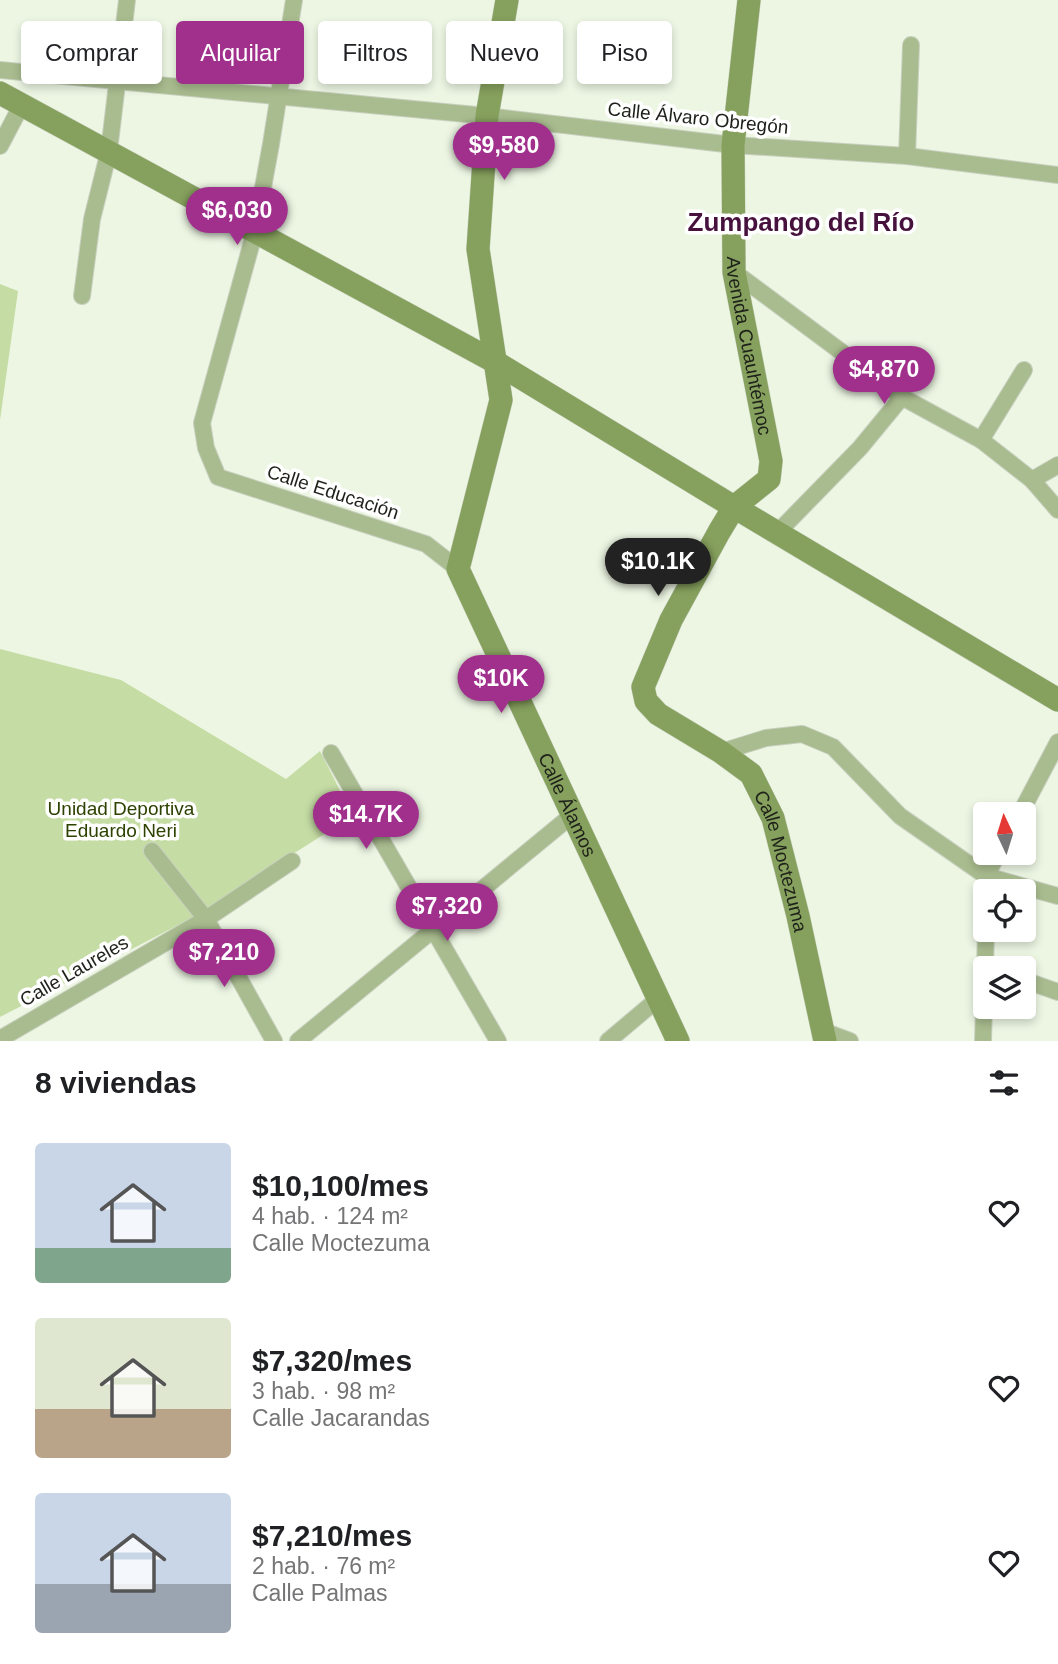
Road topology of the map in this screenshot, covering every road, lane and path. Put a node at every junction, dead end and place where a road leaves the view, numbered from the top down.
1 (127, 0) edge
2 (294, 0) edge
3 (507, 0) edge
4 (749, 0) edge
5 (124, 21) edge
6 (911, 45) dead end
7 (0, 70) edge
8 (21, 72) edge
9 (116, 84) edge
10 (145, 84) edge
11 (0, 93) edge
12 (278, 98) junction
13 (21, 106) junction
14 (486, 116) junction
15 (733, 145) junction
16 (0, 146) edge
17 (109, 151) junction
18 (907, 156) junction
19 (1058, 175) edge
20 (254, 232) junction
21 (734, 272) junction
22 (82, 296) dead end
23 (497, 363) junction
24 (1024, 370) dead end
25 (902, 397) junction
26 (981, 440) junction
27 (1058, 465) edge
28 (1032, 480) junction
29 (734, 508) junction
30 (1058, 510) edge
31 (777, 533) junction
32 (458, 569) junction
33 (1058, 700) edge
34 (1058, 743) edge
35 (721, 752) junction
36 (331, 753) dead end
37 (1026, 802) edge
38 (571, 816) junction
39 (152, 851) dead end
40 (292, 861) dead end
41 (981, 879) edge
42 (1036, 892) edge
43 (1058, 896) edge
44 (206, 919) junction
45 (433, 930) junction
46 (1036, 984) edge
47 (1058, 992) edge
48 (659, 998) junction
49 (984, 1019) edge
50 (824, 1036) edge
51 (0, 1039) edge
52 (274, 1041) edge
53 (298, 1041) edge
54 (498, 1041) edge
55 (608, 1041) edge
56 (678, 1041) edge
57 (850, 1041) edge
58 (983, 1041) edge

1 - 5 street
2 - 12 street
3 - 14 street
4 - 15 street, Avenida Cuauhtémoc
6 - 18 street
7 - 8 street, Calle Álvaro Obregón
9 - 17 street
10 - 12 street, Calle Álvaro Obregón
11 - 13 street
12 - 14 street, Calle Álvaro Obregón
12 - 20 street
13 - 16 street
13 - 17 street
14 - 15 street, Calle Álvaro Obregón
14 - 23 street
15 - 18 street, Calle Álvaro Obregón
15 - 21 street, Avenida Cuauhtémoc
17 - 20 street
17 - 22 street
18 - 19 street, Calle Álvaro Obregón
20 - 23 street
20 - 32 street, Calle Educación
21 - 25 street
21 - 29 street, Avenida Cuauhtémoc
23 - 29 street
23 - 32 street
24 - 26 street
25 - 26 street
25 - 31 street
26 - 28 street
27 - 28 street
28 - 30 street
29 - 31 street
29 - 35 street, Calle Moctezuma
31 - 33 street
32 - 38 street, Calle Álamos
34 - 37 street
35 - 41 street
35 - 50 street, Calle Moctezuma
36 - 45 street
38 - 45 street
38 - 48 street, Calle Álamos
39 - 44 street
40 - 44 street, Calle Laureles
42 - 43 street
44 - 51 street, Calle Laureles
44 - 52 street
45 - 53 street
45 - 54 street
46 - 47 street
48 - 55 street
48 - 56 street, Calle Álamos
49 - 58 street
50 - 57 street

